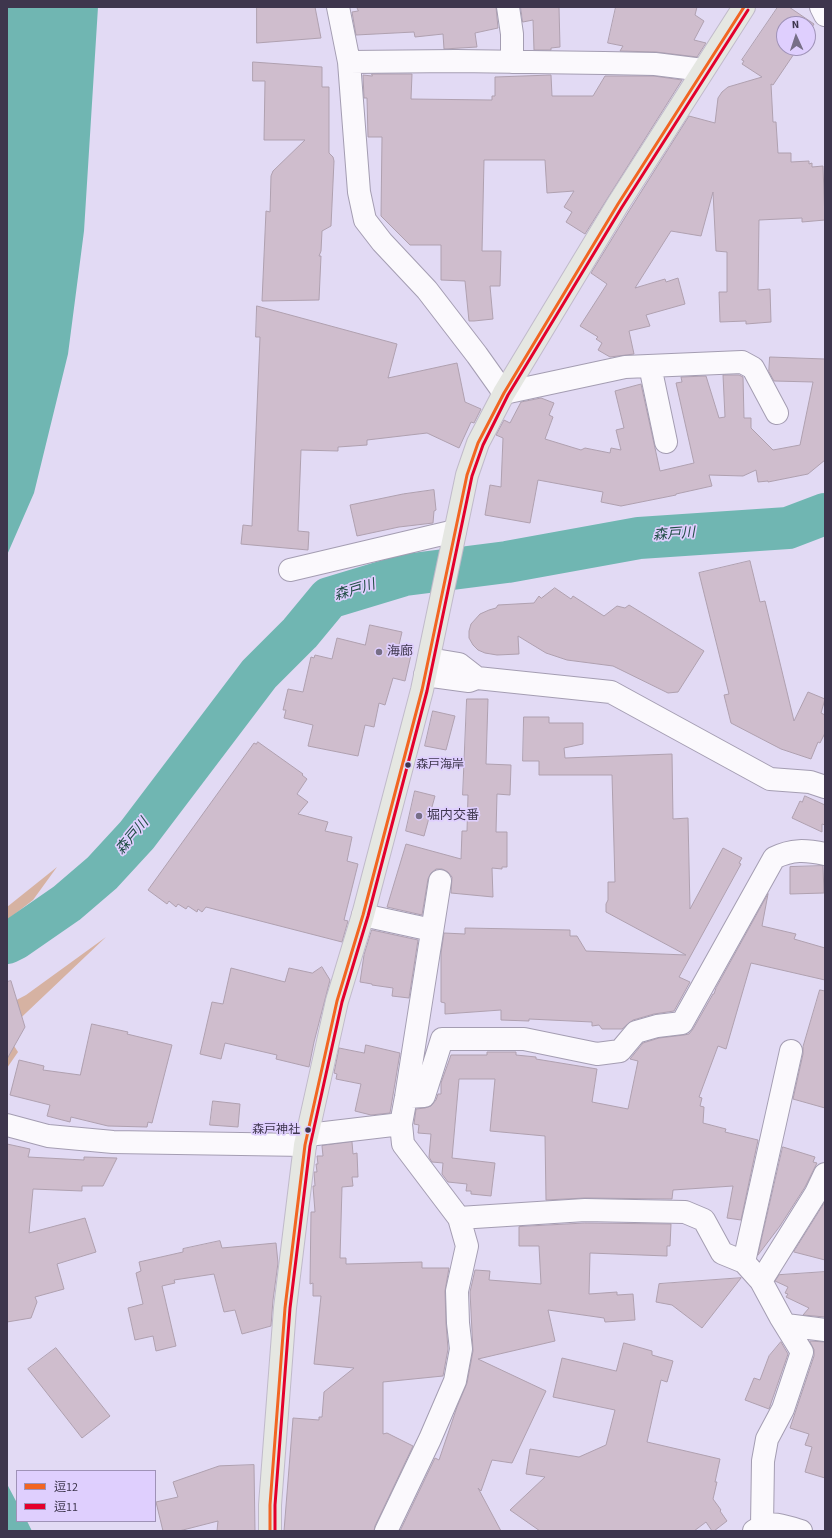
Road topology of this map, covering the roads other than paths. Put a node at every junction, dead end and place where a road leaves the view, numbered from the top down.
1 (338, 7) edge
2 (508, 7) edge
3 (744, 7) edge
4 (821, 7) edge
5 (825, 15) edge
6 (349, 62) junction
7 (512, 62) junction
8 (704, 70) junction
9 (650, 366) junction
10 (504, 392) junction
11 (777, 413) dead end
12 (666, 442) dead end
13 (455, 531) junction
14 (290, 570) dead end
15 (427, 667) junction
16 (825, 787) edge
17 (825, 854) edge
18 (440, 881) dead end
19 (363, 914) junction
20 (432, 930) junction
21 (791, 1051) dead end
22 (406, 1097) junction
23 (401, 1124) junction
24 (7, 1125) edge
25 (307, 1140) junction
26 (825, 1174) edge
27 (459, 1218) junction
28 (744, 1262) junction
29 (761, 1281) junction
30 (786, 1325) junction
31 (825, 1330) edge
32 (758, 1528) edge
33 (270, 1531) edge
34 (386, 1531) edge
35 (801, 1531) edge

1 - 6 street
2 - 7 street
3 - 8 main road
4 - 5 street
6 - 7 street
6 - 10 street
7 - 8 street
8 - 10 main road
9 - 10 street
9 - 11 street
9 - 12 street
10 - 13 main road
13 - 14 street
13 - 15 main road
15 - 16 street
15 - 19 main road
17 - 22 street
18 - 20 street
19 - 20 street
19 - 25 main road
20 - 22 street
21 - 28 street
22 - 23 street
23 - 25 street
23 - 27 street
24 - 25 street
25 - 33 main road
26 - 29 street
27 - 28 street
27 - 34 street
28 - 29 street
29 - 30 street
30 - 31 street
30 - 32 street
32 - 35 street

